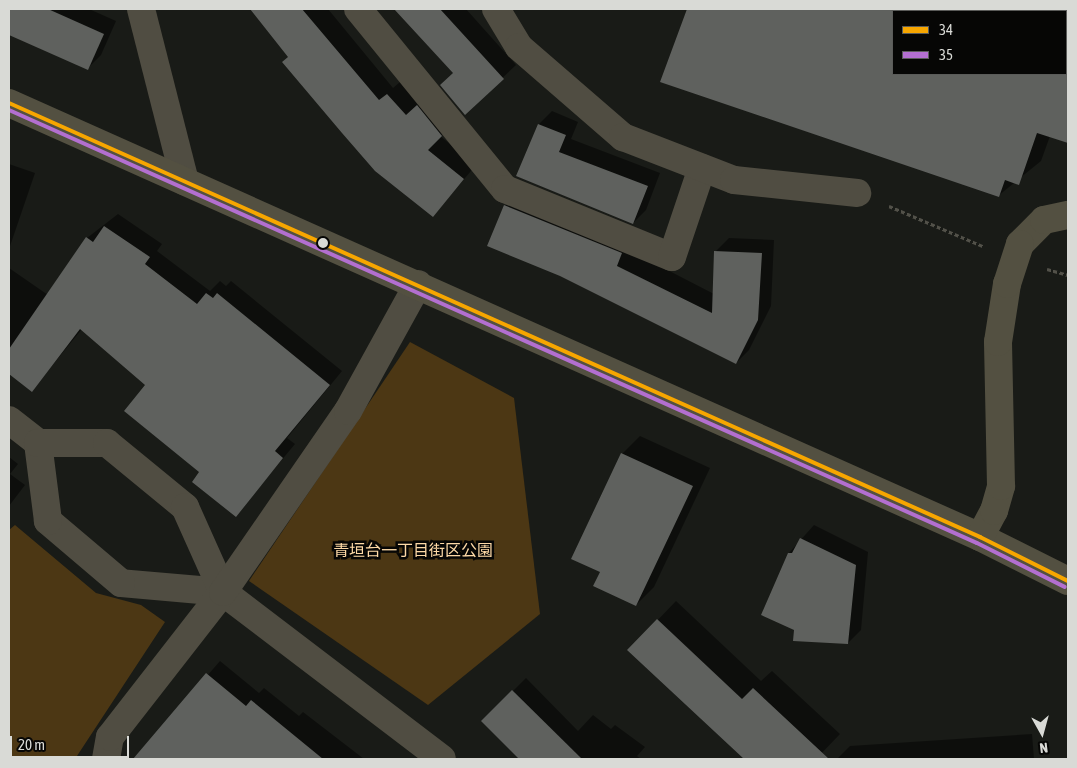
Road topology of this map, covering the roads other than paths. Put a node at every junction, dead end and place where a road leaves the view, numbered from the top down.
1 (141, 9) edge
2 (358, 9) edge
3 (496, 9) edge
4 (9, 103) edge
5 (702, 168) junction
6 (185, 181) junction
7 (857, 193) road end
8 (1068, 215) edge
9 (418, 284) junction
10 (9, 420) edge
11 (38, 443) junction
12 (980, 537) junction
13 (1068, 581) edge
14 (223, 592) junction
15 (106, 759) edge
16 (442, 759) edge

1 - 6 street
2 - 5 street
3 - 5 street
4 - 6 street
5 - 7 street
6 - 9 street
8 - 12 street
9 - 12 street
9 - 14 street
10 - 11 street
11 - 14 street
11 - 14 street
12 - 13 street
14 - 15 street
14 - 16 street

